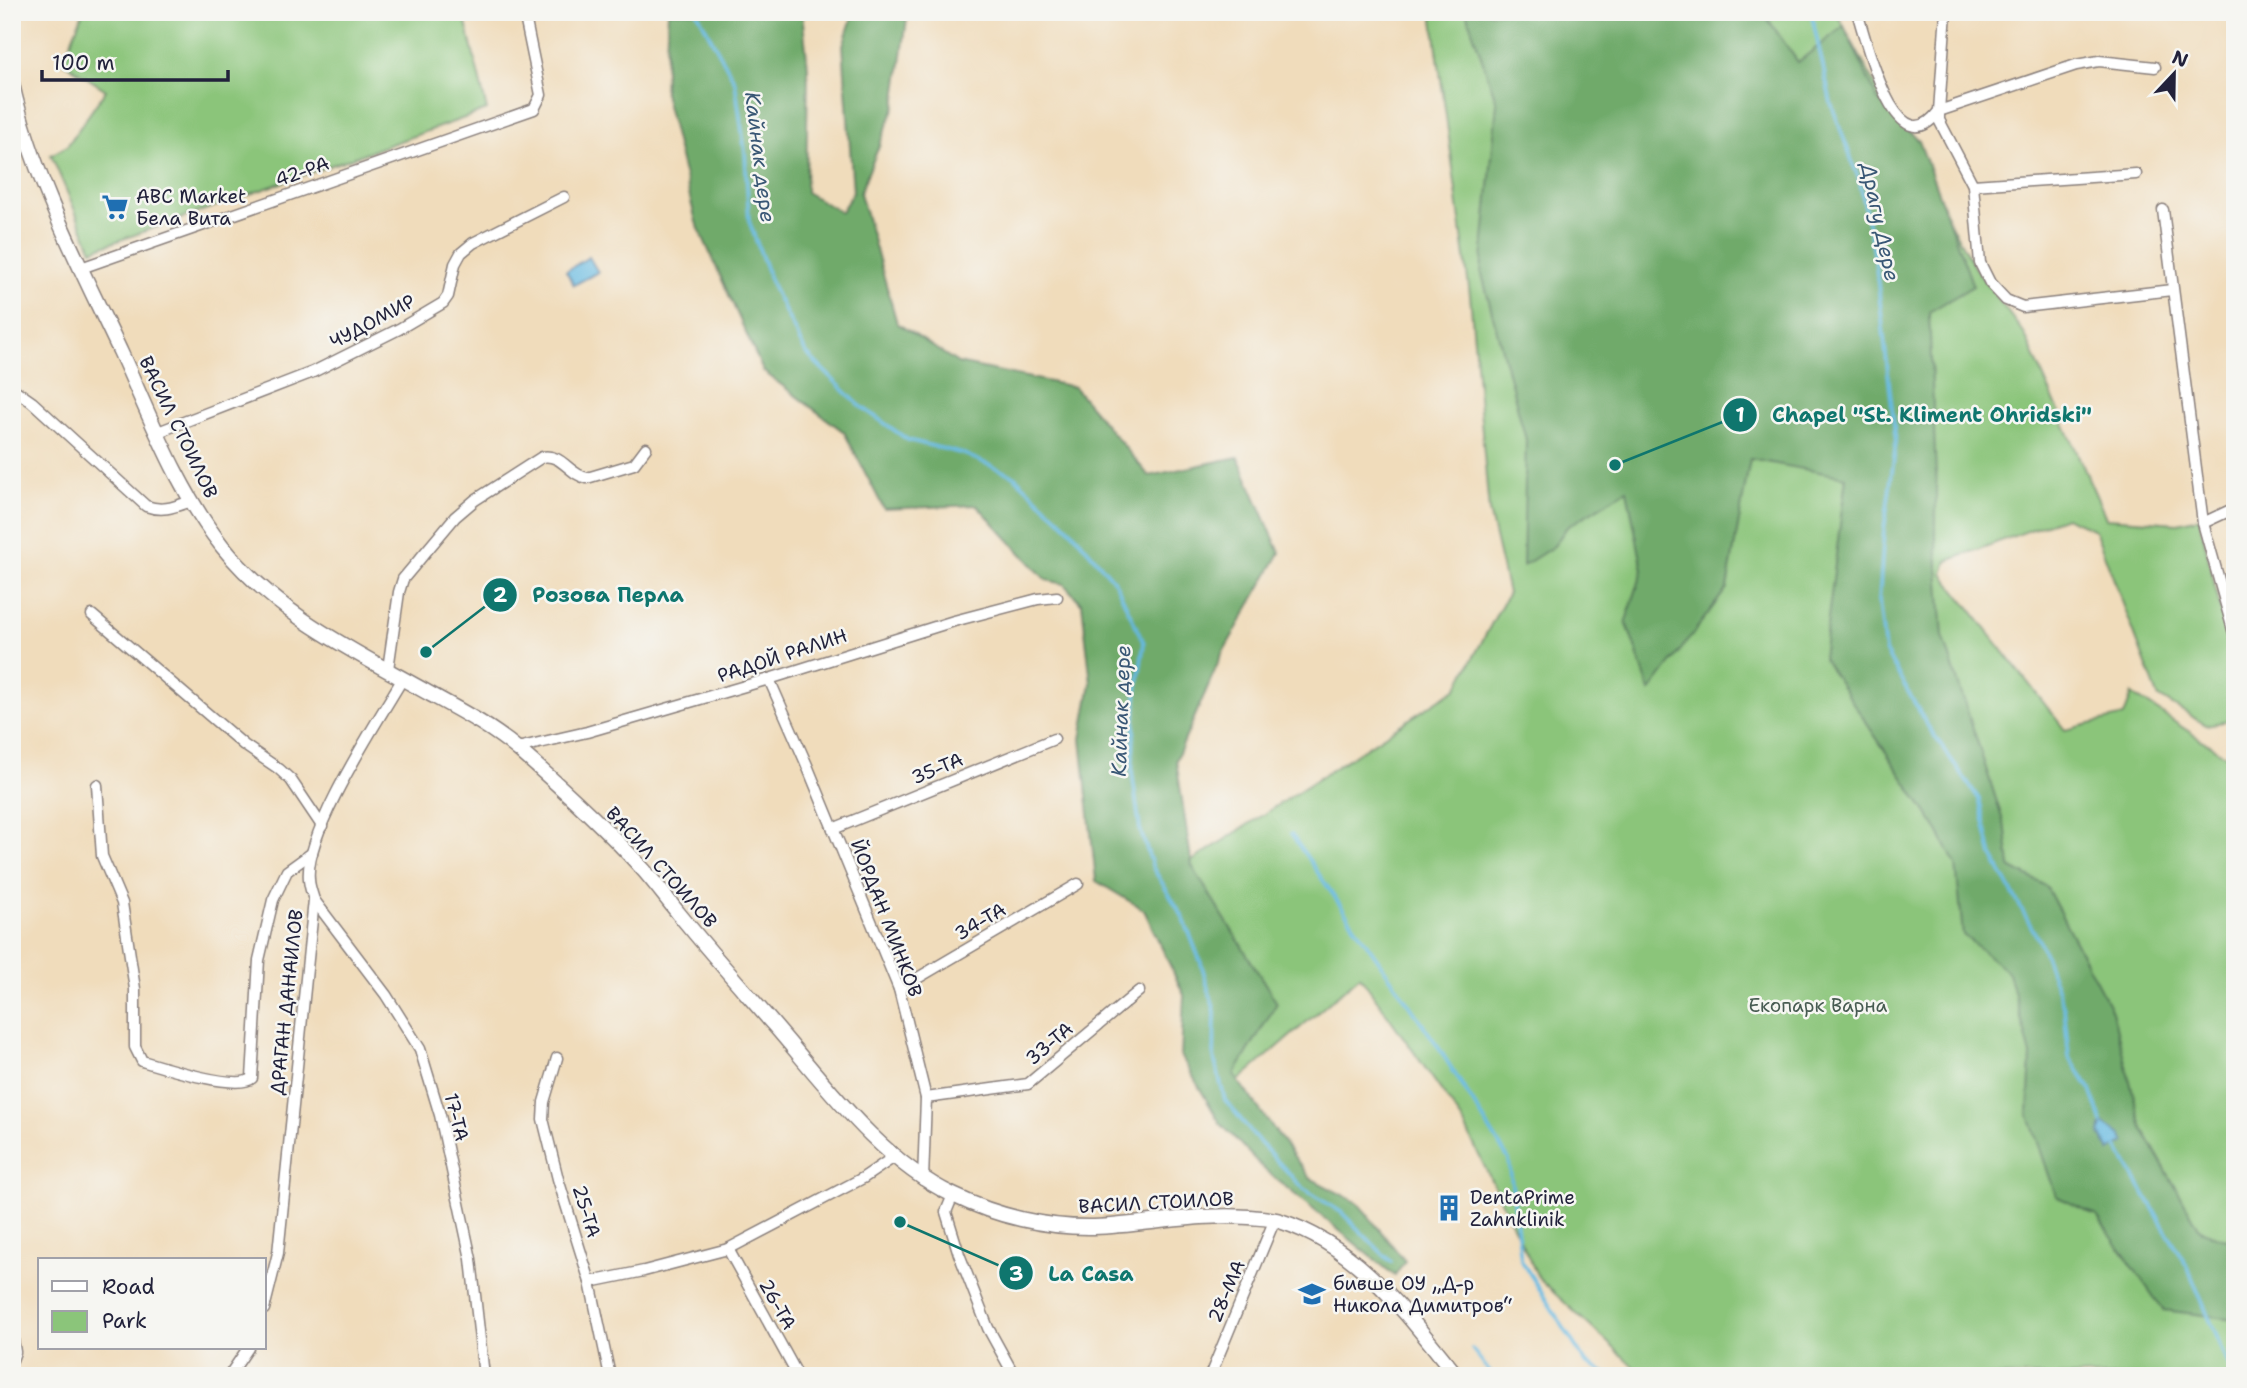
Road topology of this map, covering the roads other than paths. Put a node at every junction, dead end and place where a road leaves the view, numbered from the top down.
1 (524, 12) edge
2 (1857, 12) edge
3 (1946, 12) edge
4 (2155, 67) dead end
5 (12, 84) edge
6 (1939, 111) junction
7 (2136, 174) dead end
8 (1973, 185) junction
9 (564, 197) dead end
10 (2162, 210) dead end
11 (81, 268) junction
12 (2172, 290) junction
13 (12, 388) edge
14 (158, 432) junction
15 (646, 448) dead end
16 (191, 501) junction
17 (2235, 508) edge
18 (2203, 523) junction
19 (1058, 597) dead end
20 (92, 615) dead end
21 (2235, 637) edge
22 (388, 669) junction
23 (404, 678) junction
24 (769, 680) junction
25 (1054, 739) dead end
26 (517, 748) junction
27 (97, 785) dead end
28 (322, 826) junction
29 (833, 829) junction
30 (312, 853) junction
31 (1078, 884) dead end
32 (314, 900) junction
33 (898, 989) junction
34 (1139, 991) dead end
35 (557, 1058) dead end
36 (926, 1098) junction
37 (894, 1157) junction
38 (923, 1180) junction
39 (953, 1195) junction
40 (1275, 1219) junction
41 (728, 1249) junction
42 (590, 1282) junction
43 (266, 1301) edge
44 (12, 1333) edge
45 (247, 1350) edge
46 (12, 1360) edge
47 (229, 1376) edge
48 (484, 1376) edge
49 (610, 1376) edge
50 (798, 1376) edge
51 (1012, 1376) edge
52 (1210, 1376) edge
53 (1457, 1376) edge

1 - 11 street, 42-РА
2 - 6 street
3 - 6 street
4 - 6 street
5 - 11 street, ВАСИЛ СТОИЛОВ
6 - 8 street
7 - 8 street
8 - 12 street
9 - 14 street, ЧУДОМИР
10 - 12 street
11 - 14 street, ВАСИЛ СТОИЛОВ
12 - 18 street
13 - 16 street
14 - 16 street, ВАСИЛ СТОИЛОВ
15 - 22 street
16 - 22 street, ВАСИЛ СТОИЛОВ
17 - 18 street
18 - 21 street
19 - 24 street, РАДОЙ РАЛИН
20 - 28 street
22 - 23 street, ВАСИЛ СТОИЛОВ
23 - 26 street, ВАСИЛ СТОИЛОВ
23 - 28 street, ДРАГАН ДАНАИЛОВ
24 - 26 street, РАДОЙ РАЛИН
24 - 29 street, ЙОРДАН МИНКОВ
25 - 29 street, 35-ТА
26 - 37 street, ВАСИЛ СТОИЛОВ
27 - 30 street
28 - 30 street, ДРАГАН ДАНАИЛОВ
29 - 33 street, ЙОРДАН МИНКОВ
30 - 32 street, ДРАГАН ДАНАИЛОВ
31 - 33 street, 34-ТА
32 - 43 street, ДРАГАН ДАНАИЛОВ
32 - 48 street, 17-ТА
33 - 36 street, ЙОРДАН МИНКОВ
34 - 36 street, 33-ТА
35 - 42 street, 25-ТА
36 - 38 street, ЙОРДАН МИНКОВ
37 - 38 street, ВАСИЛ СТОИЛОВ
37 - 41 street
38 - 39 street, ВАСИЛ СТОИЛОВ
39 - 40 street, ВАСИЛ СТОИЛОВ
39 - 51 street
40 - 52 street, 28-МА
40 - 53 street, ВАСИЛ СТОИЛОВ
41 - 42 street
41 - 50 street, 26-ТА
42 - 49 street, 25-ТА
44 - 46 street
45 - 47 street

